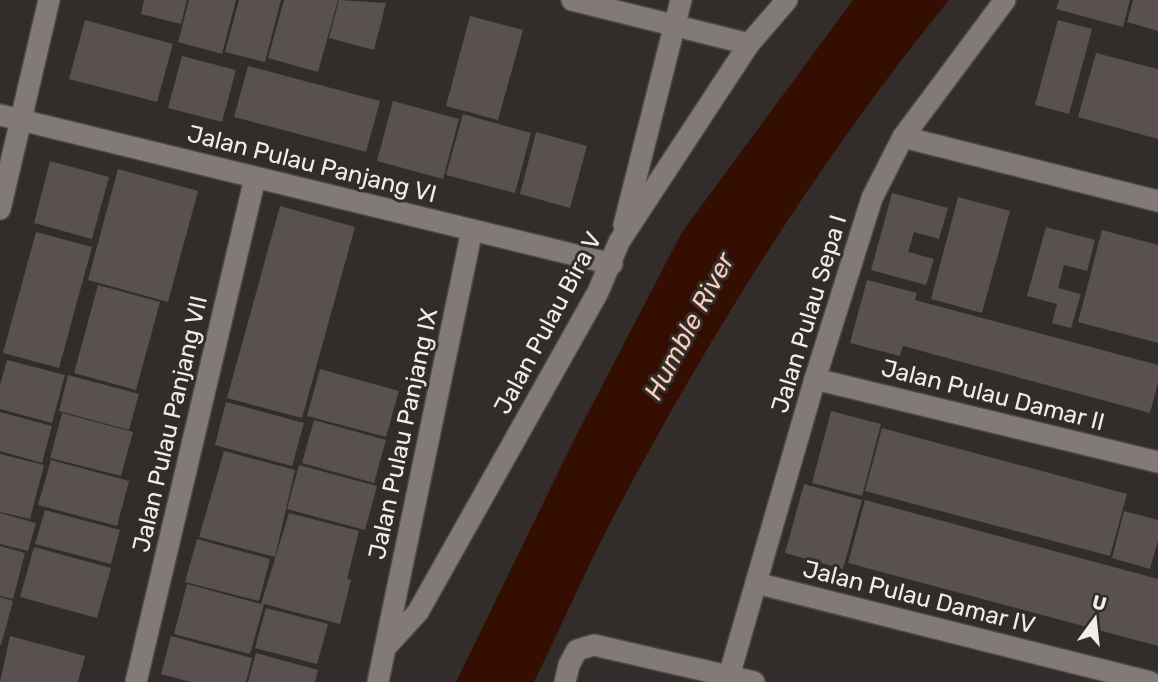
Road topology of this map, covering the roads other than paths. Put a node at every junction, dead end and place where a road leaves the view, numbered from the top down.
1 (48, 0) edge
2 (572, 0) edge
3 (681, 0) edge
4 (787, 0) edge
5 (1005, 0) edge
6 (674, 26) junction
7 (748, 44) junction
8 (10, 118) edge
9 (903, 137) junction
10 (255, 177) junction
11 (1158, 201) edge
12 (0, 209) edge
13 (472, 230) junction
14 (620, 243) junction
15 (612, 264) junction
16 (816, 379) junction
17 (1158, 462) edge
18 (757, 583) junction
19 (385, 648) junction
20 (729, 676) junction
21 (136, 682) edge
22 (378, 682) edge
23 (565, 682) edge
24 (754, 682) edge
25 (1150, 682) edge

1 - 8 street
2 - 6 street
3 - 6 street
4 - 7 street, Jalan Pulau Bira V
5 - 9 street, Jalan Pulau Sepa I
6 - 7 street
6 - 14 street
7 - 14 street, Jalan Pulau Bira V
8 - 10 street, Jalan Pulau Panjang VI
8 - 12 street
9 - 11 street
9 - 16 street, Jalan Pulau Sepa I
10 - 13 street, Jalan Pulau Panjang VI
10 - 21 street, Jalan Pulau Panjang VII
13 - 15 street, Jalan Pulau Panjang VI
13 - 19 street, Jalan Pulau Panjang IX
14 - 15 street, Jalan Pulau Bira V
15 - 19 street, Jalan Pulau Bira V
16 - 17 street, Jalan Pulau Damar II
16 - 18 street, Jalan Pulau Sepa I
18 - 20 street, Jalan Pulau Sepa I
18 - 25 street, Jalan Pulau Damar IV
19 - 22 street
20 - 23 street
20 - 24 street

